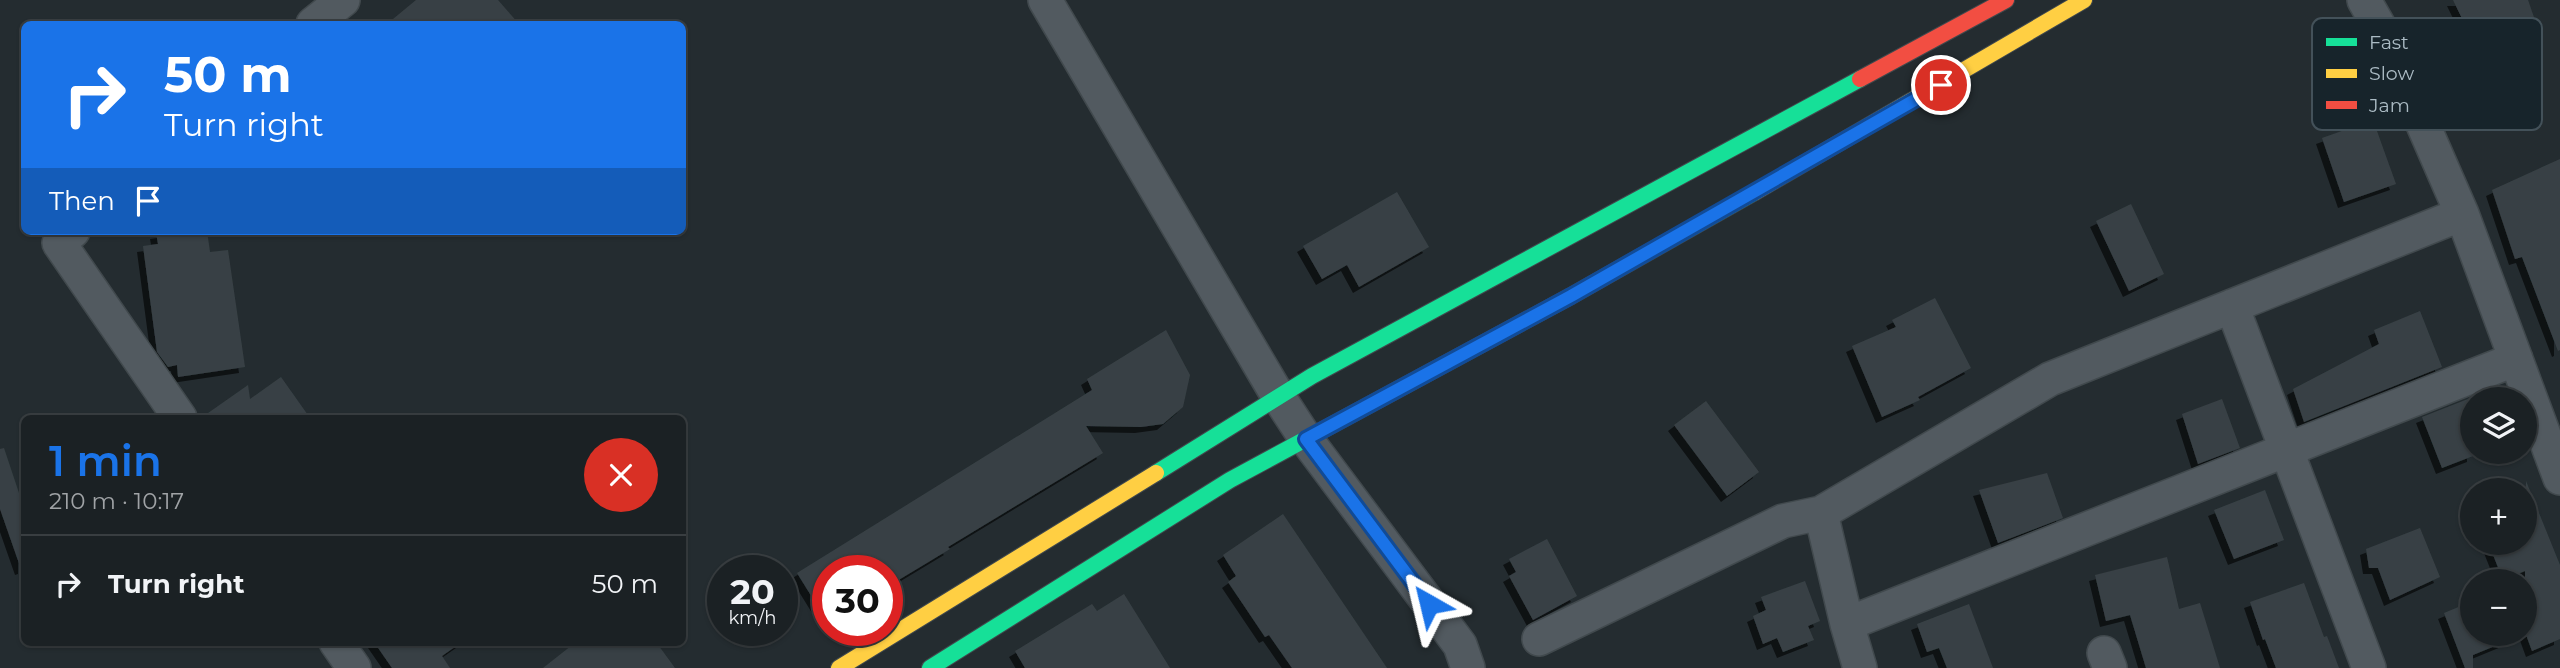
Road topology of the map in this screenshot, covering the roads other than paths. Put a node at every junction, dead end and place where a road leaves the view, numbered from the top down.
1 (1045, 0) edge
2 (2006, 0) edge
3 (2084, 0) edge
4 (2364, 0) edge
5 (2374, 18) edge
6 (2425, 130) edge
7 (2462, 214) junction
8 (68, 235) edge
9 (2232, 306) junction
10 (2516, 359) junction
11 (1278, 396) junction
12 (178, 415) edge
13 (1306, 439) junction
14 (2285, 451) junction
15 (2560, 478) edge
16 (1821, 513) junction
17 (1847, 624) junction
18 (1539, 639) dead end
19 (339, 646) edge
20 (354, 668) edge
21 (839, 668) edge
22 (930, 668) edge
23 (1468, 668) edge
24 (1860, 668) edge
25 (2369, 668) edge

1 - 11 street
2 - 11 main road
3 - 13 main road
4 - 5 street
6 - 7 street
7 - 9 street
7 - 10 street
8 - 12 street
9 - 14 street
9 - 16 street
10 - 14 street
10 - 15 street
11 - 13 street
11 - 21 main road
13 - 22 main road
13 - 23 street
14 - 17 street
14 - 25 street
16 - 17 street
16 - 18 street
17 - 24 street
19 - 20 street

